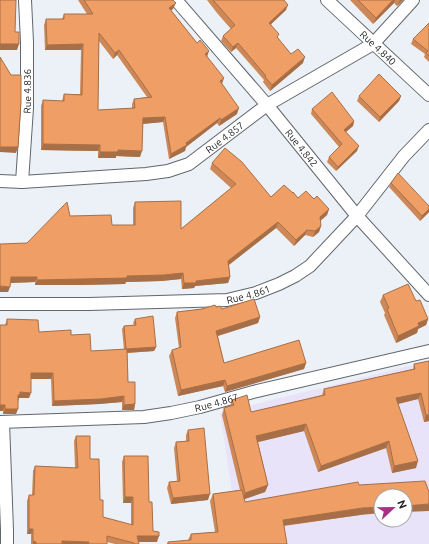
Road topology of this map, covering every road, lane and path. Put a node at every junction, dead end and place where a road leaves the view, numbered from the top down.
1 (25, 0) edge
2 (176, 0) edge
3 (327, 0) edge
4 (413, 0) edge
5 (373, 44) junction
6 (429, 95) edge
7 (267, 105) junction
8 (429, 130) edge
9 (0, 181) edge
10 (22, 182) junction
11 (357, 216) junction
12 (429, 295) edge
13 (0, 304) edge
14 (429, 351) edge
15 (2, 422) edge
16 (7, 544) edge

1 - 10 street, Rue 4.836
2 - 7 street, Rue 4.842
3 - 5 street, Rue 4.840
4 - 5 street, Rue 4.857
5 - 6 street, Rue 4.840
5 - 7 street, Rue 4.857
7 - 10 street, Rue 4.857
7 - 11 street, Rue 4.842
8 - 11 street, Rue 4.861
9 - 10 street, Rue 4.857
11 - 12 street, Rue 4.842
11 - 13 street, Rue 4.861
14 - 15 street, Rue 4.867
15 - 16 street

